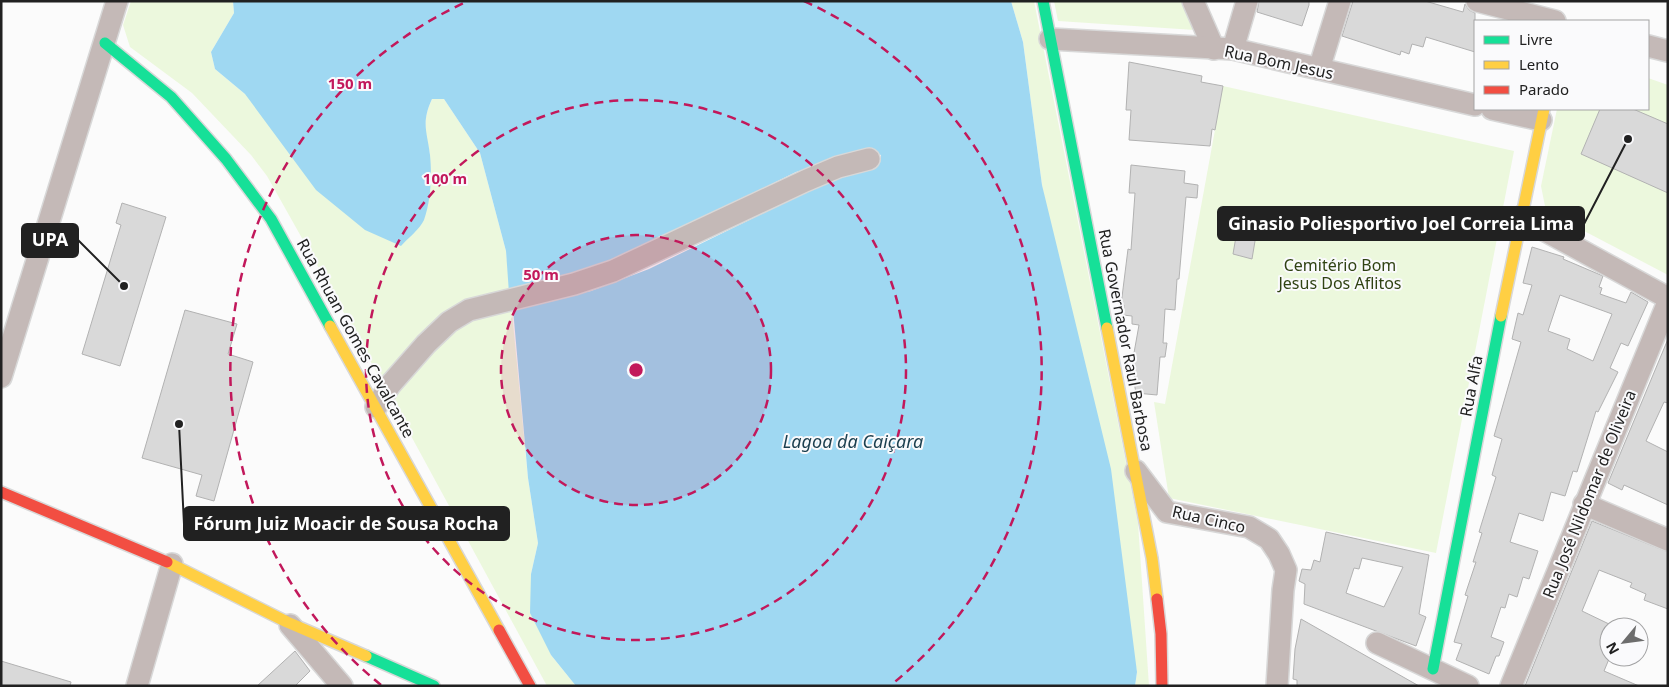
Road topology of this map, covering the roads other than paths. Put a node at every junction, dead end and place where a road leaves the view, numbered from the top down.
1 (117, 1) edge
2 (1042, 1) edge
3 (1194, 1) edge
4 (1247, 1) edge
5 (1340, 1) edge
6 (1477, 1) edge
7 (1551, 20) edge
8 (1050, 39) junction
9 (105, 44) junction
10 (1649, 46) edge
11 (1223, 49) junction
12 (1668, 51) edge
13 (1319, 69) junction
14 (1474, 105) edge
15 (1502, 110) edge
16 (1543, 114) edge
17 (869, 159) dead end
18 (1520, 217) junction
19 (1668, 298) edge
20 (1668, 302) edge
21 (1, 377) edge
22 (376, 407) junction
23 (1134, 469) junction
24 (1, 492) edge
25 (1584, 504) junction
26 (1668, 540) edge
27 (172, 564) junction
28 (287, 622) junction
29 (1377, 643) dead end
30 (1433, 670) junction
31 (137, 686) edge
32 (342, 686) edge
33 (434, 686) edge
34 (530, 686) edge
35 (1162, 686) edge
36 (1277, 686) edge
37 (1468, 686) edge
38 (1511, 686) edge

1 - 9 street
2 - 8 street, Rua Governador Raul Barbosa
3 - 11 street
4 - 11 street
5 - 13 street
6 - 7 street
8 - 11 street, Rua Bom Jesus
8 - 23 street, Rua Governador Raul Barbosa
9 - 21 street
9 - 22 street, Rua Rhuan Gomes Cavalcante
10 - 12 street
11 - 13 street, Rua Bom Jesus
13 - 14 street, Rua Bom Jesus
15 - 16 street
16 - 18 street, Rua Alfa
17 - 22 street
18 - 19 street
18 - 30 street, Rua Alfa
20 - 25 street, Rua José Nildomar de Oliveira
22 - 34 street, Rua Rhuan Gomes Cavalcante
23 - 35 street, Rua Governador Raul Barbosa
23 - 36 street, Rua Cinco
24 - 27 street
25 - 26 street
25 - 38 street, Rua José Nildomar de Oliveira
27 - 28 street
27 - 31 street
28 - 32 street
28 - 33 street
29 - 30 street
30 - 37 street

